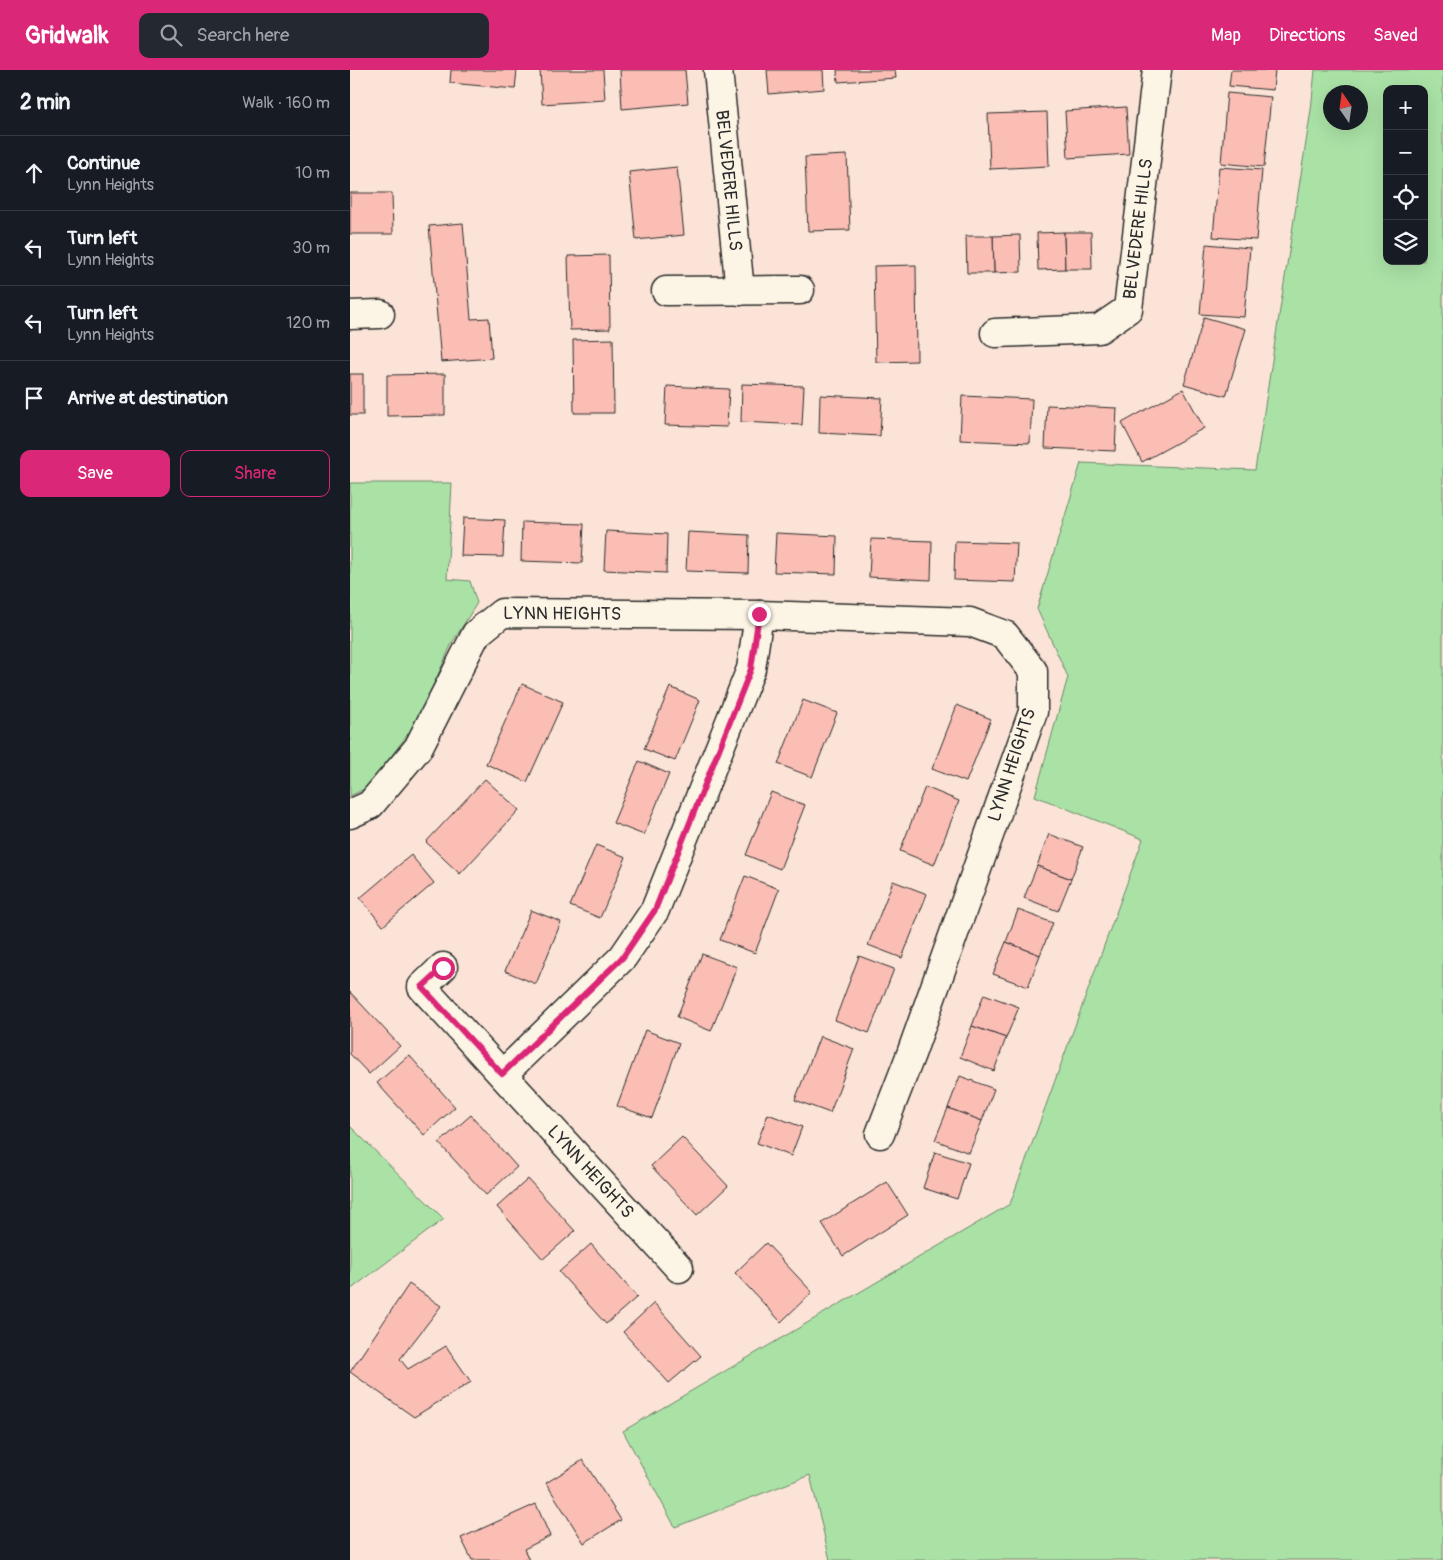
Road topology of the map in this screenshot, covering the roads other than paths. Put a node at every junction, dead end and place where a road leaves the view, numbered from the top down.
1 (718, 70) edge
2 (1156, 70) edge
3 (740, 290) junction
4 (800, 290) dead end
5 (666, 291) dead end
6 (380, 314) dead end
7 (350, 315) edge
8 (995, 333) dead end
9 (759, 614) junction
10 (350, 814) edge
11 (443, 968) dead end
12 (502, 1074) junction
13 (880, 1134) dead end
14 (679, 1268) dead end

1 - 3 street, BELVEDERE HILLS
2 - 8 street, BELVEDERE HILLS
3 - 4 street
3 - 5 street
6 - 7 street
9 - 10 street, LYNN HEIGHTS
9 - 12 street
9 - 13 street, LYNN HEIGHTS
11 - 12 street, LYNN HEIGHTS
12 - 14 street, LYNN HEIGHTS

